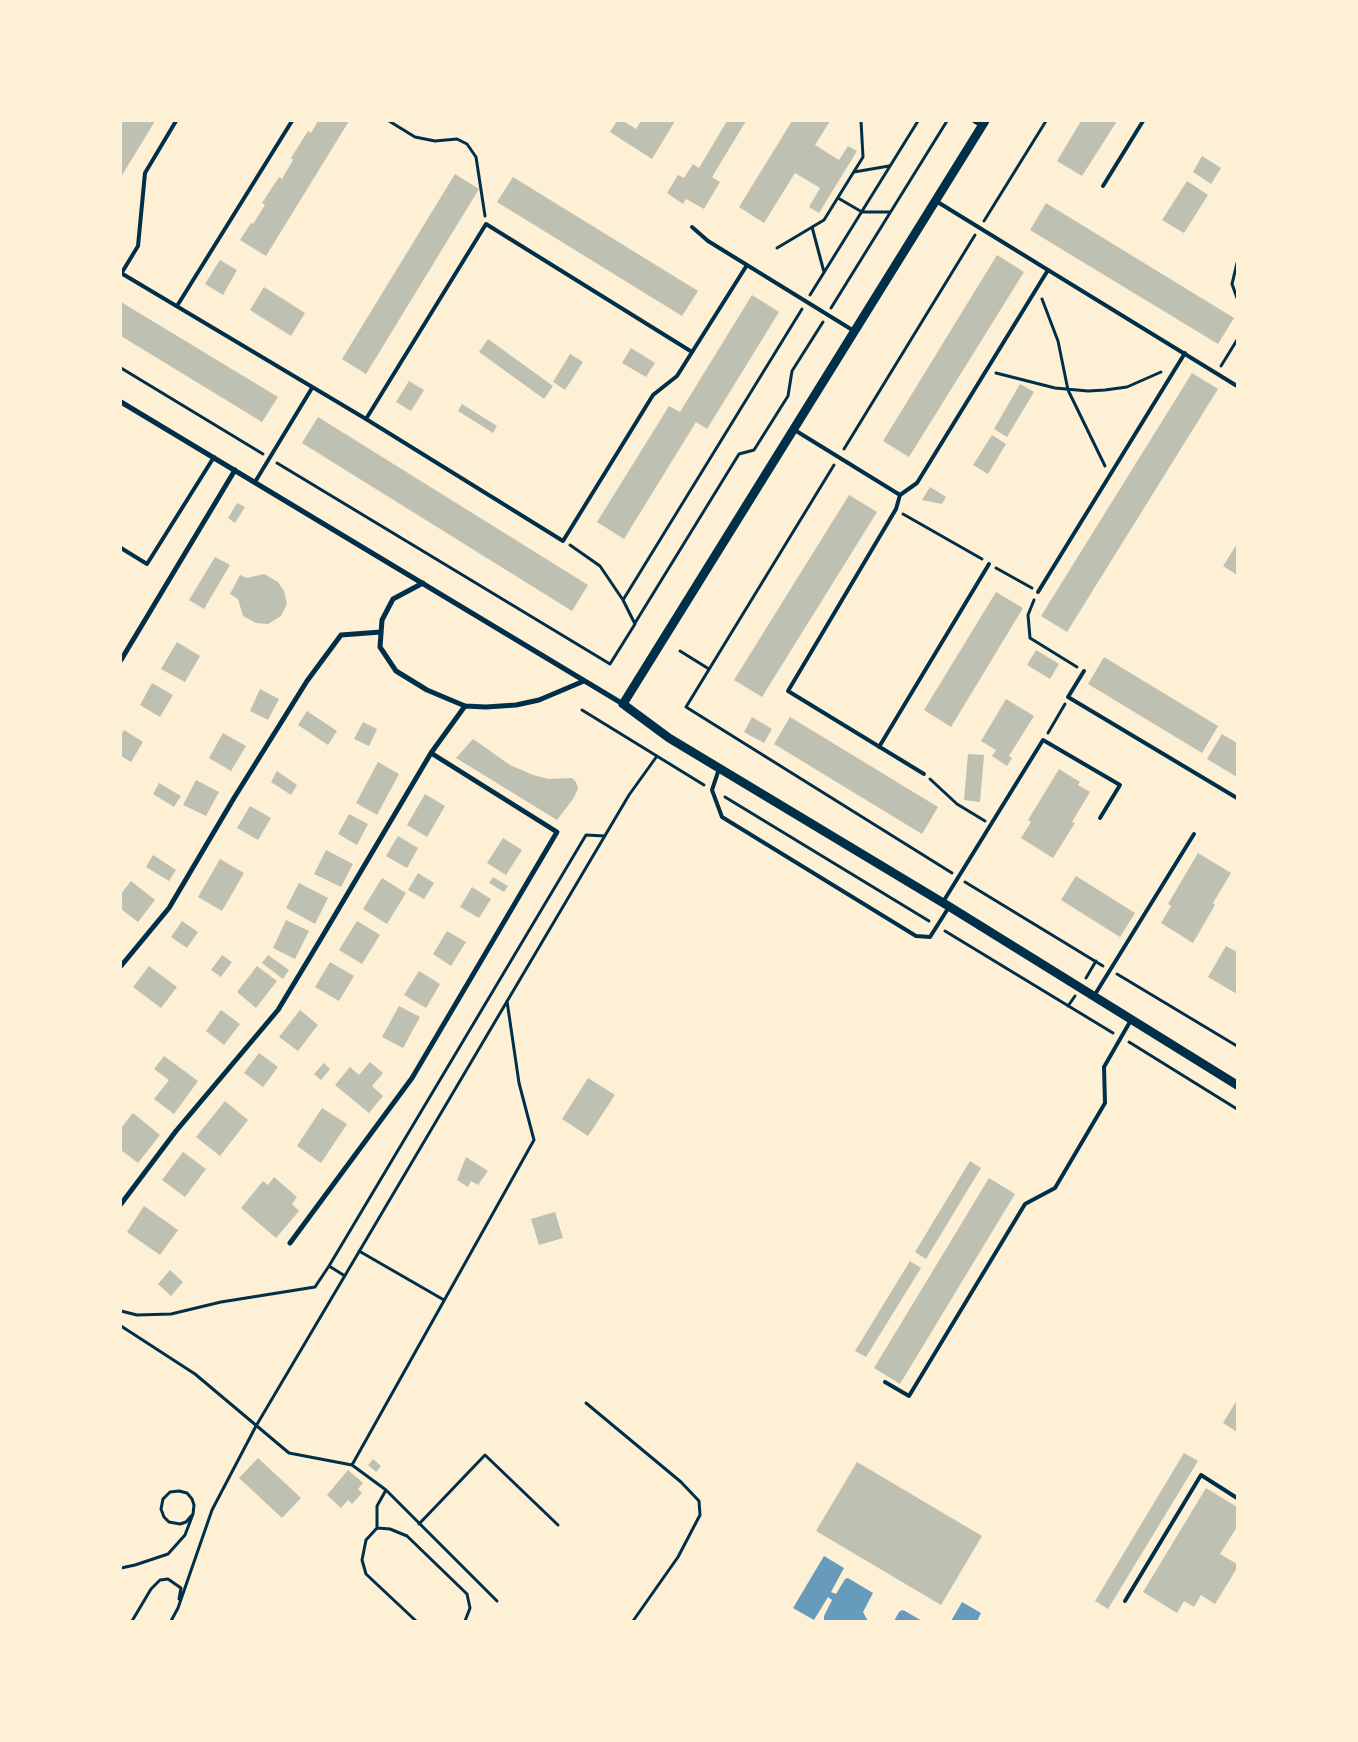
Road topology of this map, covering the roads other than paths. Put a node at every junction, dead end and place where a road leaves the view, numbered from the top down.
1 (176, 121) edge
2 (292, 121) edge
3 (1143, 121) edge
4 (981, 123) edge
5 (1103, 186) dead end
6 (936, 201) junction
7 (692, 227) dead end
8 (747, 265) junction
9 (1048, 270) junction
10 (121, 273) edge
11 (177, 306) junction
12 (854, 331) junction
13 (692, 352) junction
14 (1185, 353) junction
15 (1237, 386) edge
16 (312, 388) junction
17 (121, 402) edge
18 (366, 419) junction
19 (794, 429) junction
20 (214, 457) junction
21 (235, 470) junction
22 (256, 482) junction
23 (900, 495) junction
24 (121, 548) edge
25 (989, 564) road end
26 (423, 583) junction
27 (1038, 592) road end
28 (381, 632) junction
29 (121, 660) edge
30 (1084, 671) road end
31 (584, 681) junction
32 (622, 704) junction
33 (466, 706) junction
34 (879, 747) junction
35 (431, 753) junction
36 (719, 769) junction
37 (924, 774) road end
38 (1237, 798) edge
39 (1100, 818) dead end
40 (1194, 834) dead end
41 (946, 904) junction
42 (121, 966) edge
43 (1094, 996) junction
44 (1131, 1020) junction
45 (1237, 1085) edge
46 (121, 1204) edge
47 (290, 1243) dead end
48 (885, 1382) dead end
49 (1237, 1498) edge
50 (1125, 1601) dead end

1 - 10 lane
2 - 11 lane
3 - 5 lane
4 - 6 street
6 - 9 lane
6 - 12 street
7 - 8 lane
8 - 12 lane
8 - 13 lane
9 - 14 lane
9 - 23 lane
10 - 11 lane
11 - 16 lane
12 - 19 street
13 - 18 lane
13 - 18 lane
14 - 15 lane
14 - 27 lane
16 - 18 lane
16 - 22 lane
17 - 20 street
19 - 23 lane
19 - 32 street
20 - 21 street
20 - 24 lane
21 - 22 street
21 - 29 street
22 - 26 street
23 - 34 lane
25 - 34 lane
26 - 28 street
26 - 31 street
28 - 33 street
28 - 42 street
30 - 38 lane
31 - 32 street
31 - 33 street
32 - 36 street
33 - 35 street
34 - 37 lane
35 - 46 street
35 - 47 street
36 - 41 street
36 - 41 lane
39 - 41 lane
40 - 43 lane
41 - 43 street
43 - 44 street
44 - 45 street
44 - 48 lane
49 - 50 lane

